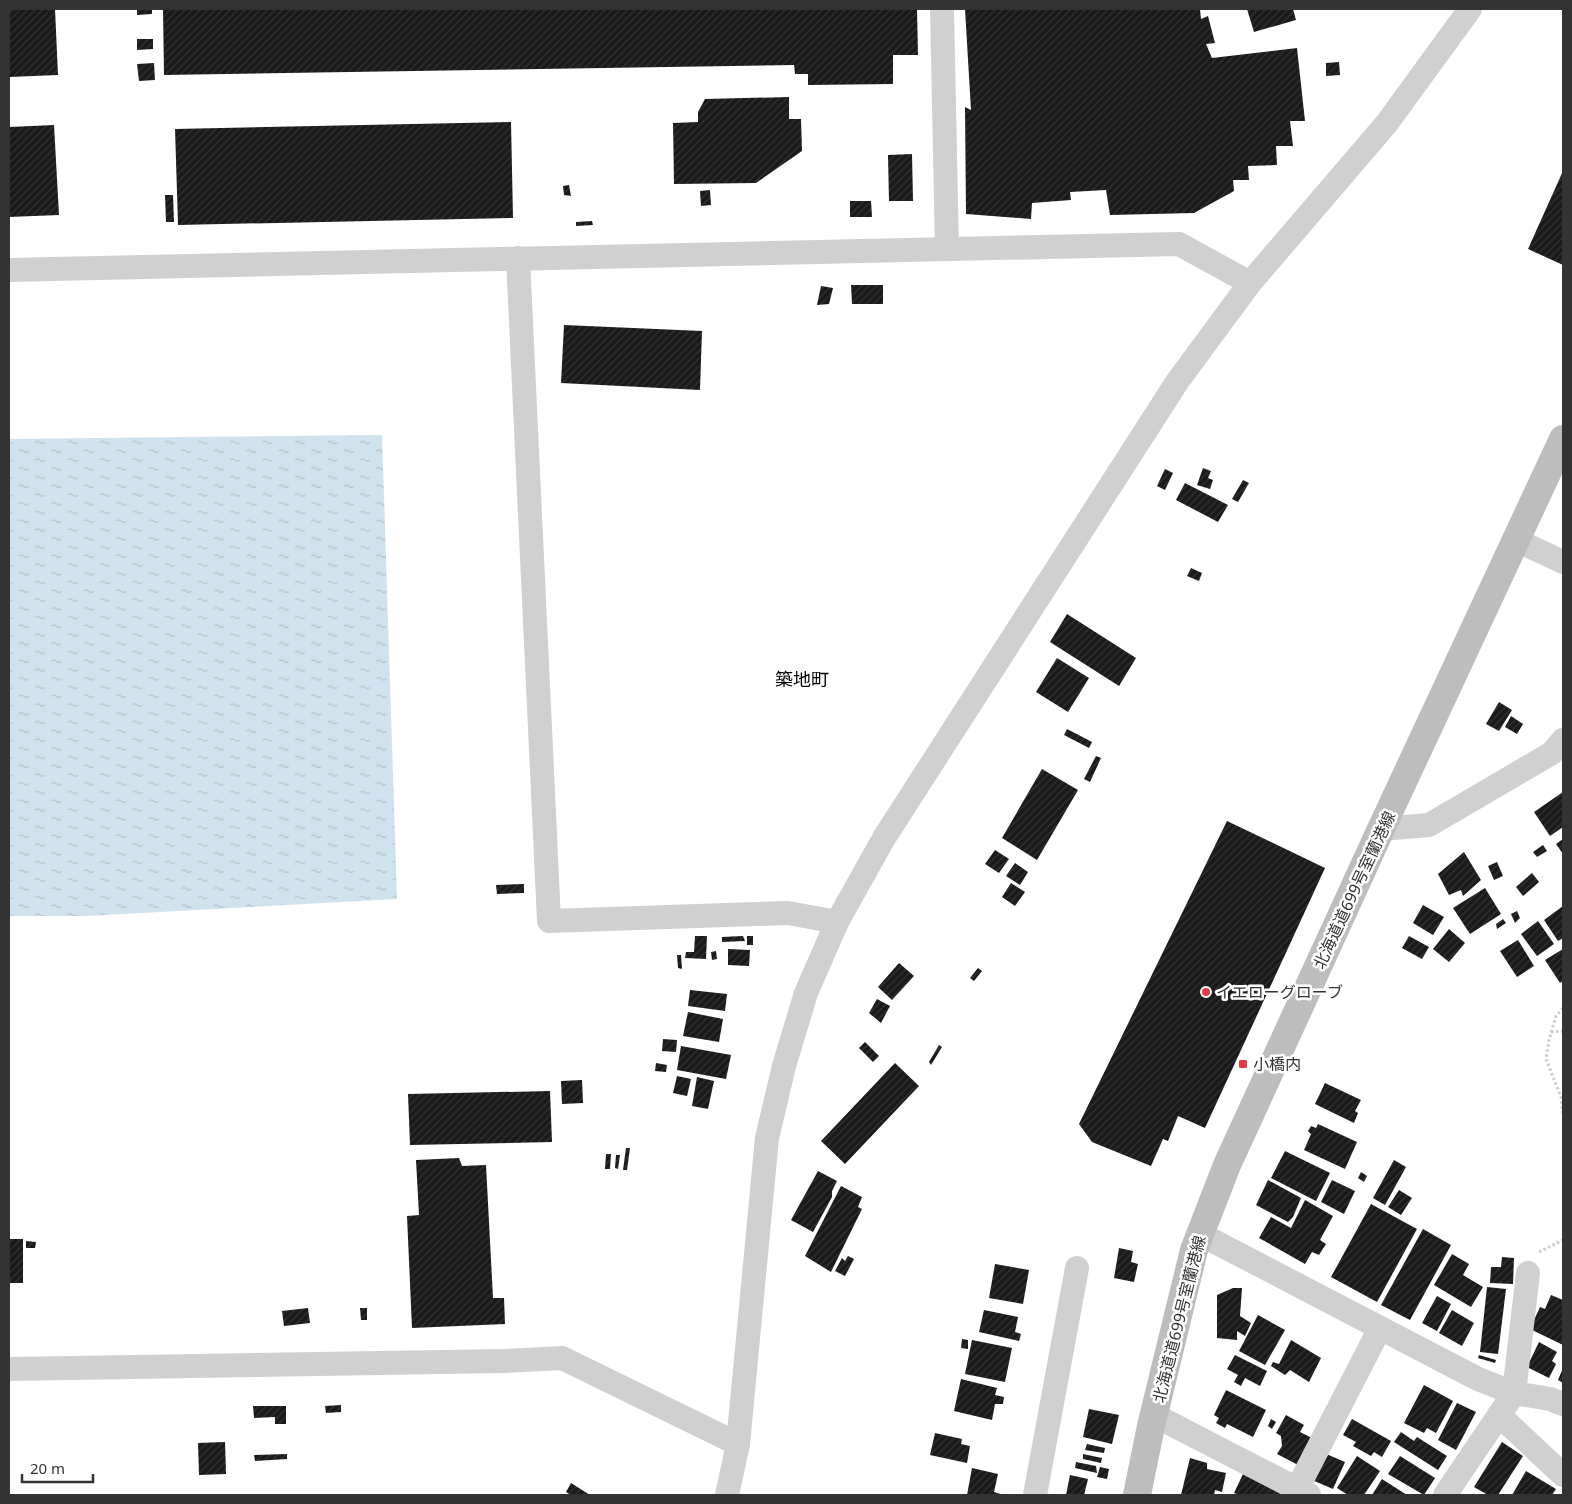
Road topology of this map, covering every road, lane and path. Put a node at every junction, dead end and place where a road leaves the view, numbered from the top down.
1 (942, 9) edge
2 (1470, 9) edge
3 (947, 250) junction
4 (518, 258) junction
5 (9, 270) edge
6 (1250, 283) junction
7 (1563, 440) edge
8 (1516, 540) junction
9 (1563, 562) edge
10 (1559, 754) edge
11 (1381, 829) junction
12 (837, 922) junction
13 (1563, 1008) edge
14 (1563, 1031) edge
15 (1551, 1032) junction
16 (1563, 1116) edge
17 (1200, 1234) junction
18 (1563, 1240) edge
19 (1539, 1252) dead end
20 (1078, 1268) dead end
21 (1528, 1273) dead end
22 (1380, 1328) junction
23 (9, 1369) edge
24 (1514, 1393) junction
25 (1563, 1404) edge
26 (1154, 1415) junction
27 (1499, 1415) junction
28 (738, 1444) junction
29 (1563, 1475) edge
30 (1300, 1493) edge
31 (727, 1495) edge
32 (1035, 1495) edge
33 (1137, 1495) edge
34 (1445, 1495) edge

1 - 3 street
2 - 6 street
3 - 4 street
3 - 6 street
4 - 5 street
4 - 12 street
6 - 12 street
7 - 8 main road, 北海道道699号室蘭港線
8 - 9 street
8 - 11 main road, 北海道道699号室蘭港線
10 - 11 street
11 - 17 main road, 北海道道699号室蘭港線
12 - 28 street
13 - 15 path
14 - 15 path
15 - 16 path
17 - 22 street
17 - 26 main road, 北海道道699号室蘭港線
18 - 19 path
20 - 32 street
21 - 24 street
22 - 24 street
22 - 30 street
23 - 28 street
24 - 25 street
24 - 27 street
26 - 30 street
26 - 33 main road, 北海道道699号室蘭港線
27 - 29 street
27 - 34 street
28 - 31 street

